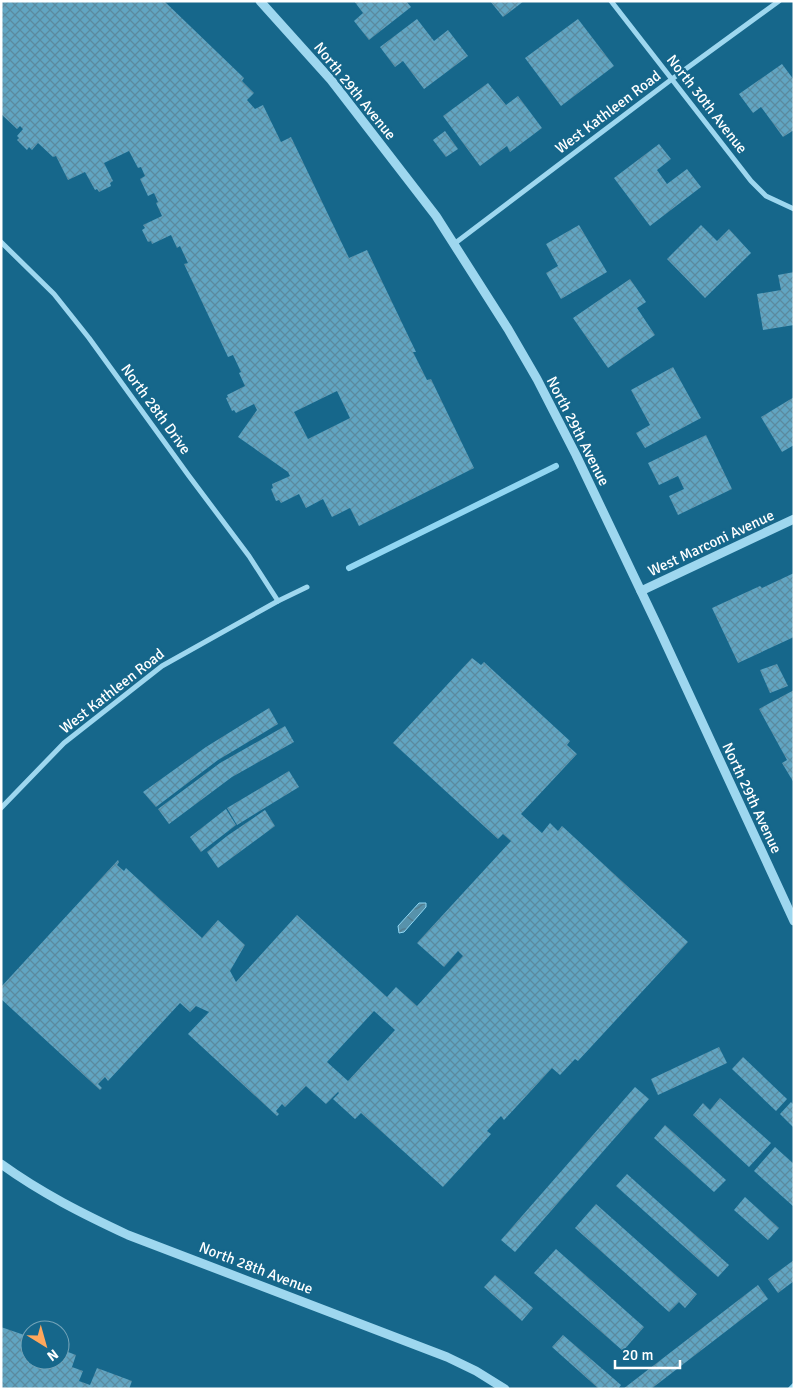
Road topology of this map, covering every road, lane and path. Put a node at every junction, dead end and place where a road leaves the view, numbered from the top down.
1 (260, 1) edge
2 (612, 1) edge
3 (779, 1) edge
4 (672, 79) junction
5 (794, 210) edge
6 (1, 242) edge
7 (454, 244) junction
8 (794, 519) edge
9 (307, 587) dead end
10 (641, 591) junction
11 (278, 601) junction
12 (1, 808) edge
13 (794, 922) edge
14 (1, 1164) edge
15 (505, 1389) edge

1 - 7 street, North 29th Avenue
2 - 4 street, North 30th Avenue
3 - 4 street, West Kathleen Road
4 - 5 street, North 30th Avenue
4 - 7 street, West Kathleen Road
6 - 11 street, North 28th Drive
7 - 10 street, North 29th Avenue
8 - 10 street, West Marconi Avenue
9 - 11 street, West Kathleen Road
10 - 13 street, North 29th Avenue
11 - 12 street, West Kathleen Road
14 - 15 street, North 28th Avenue

